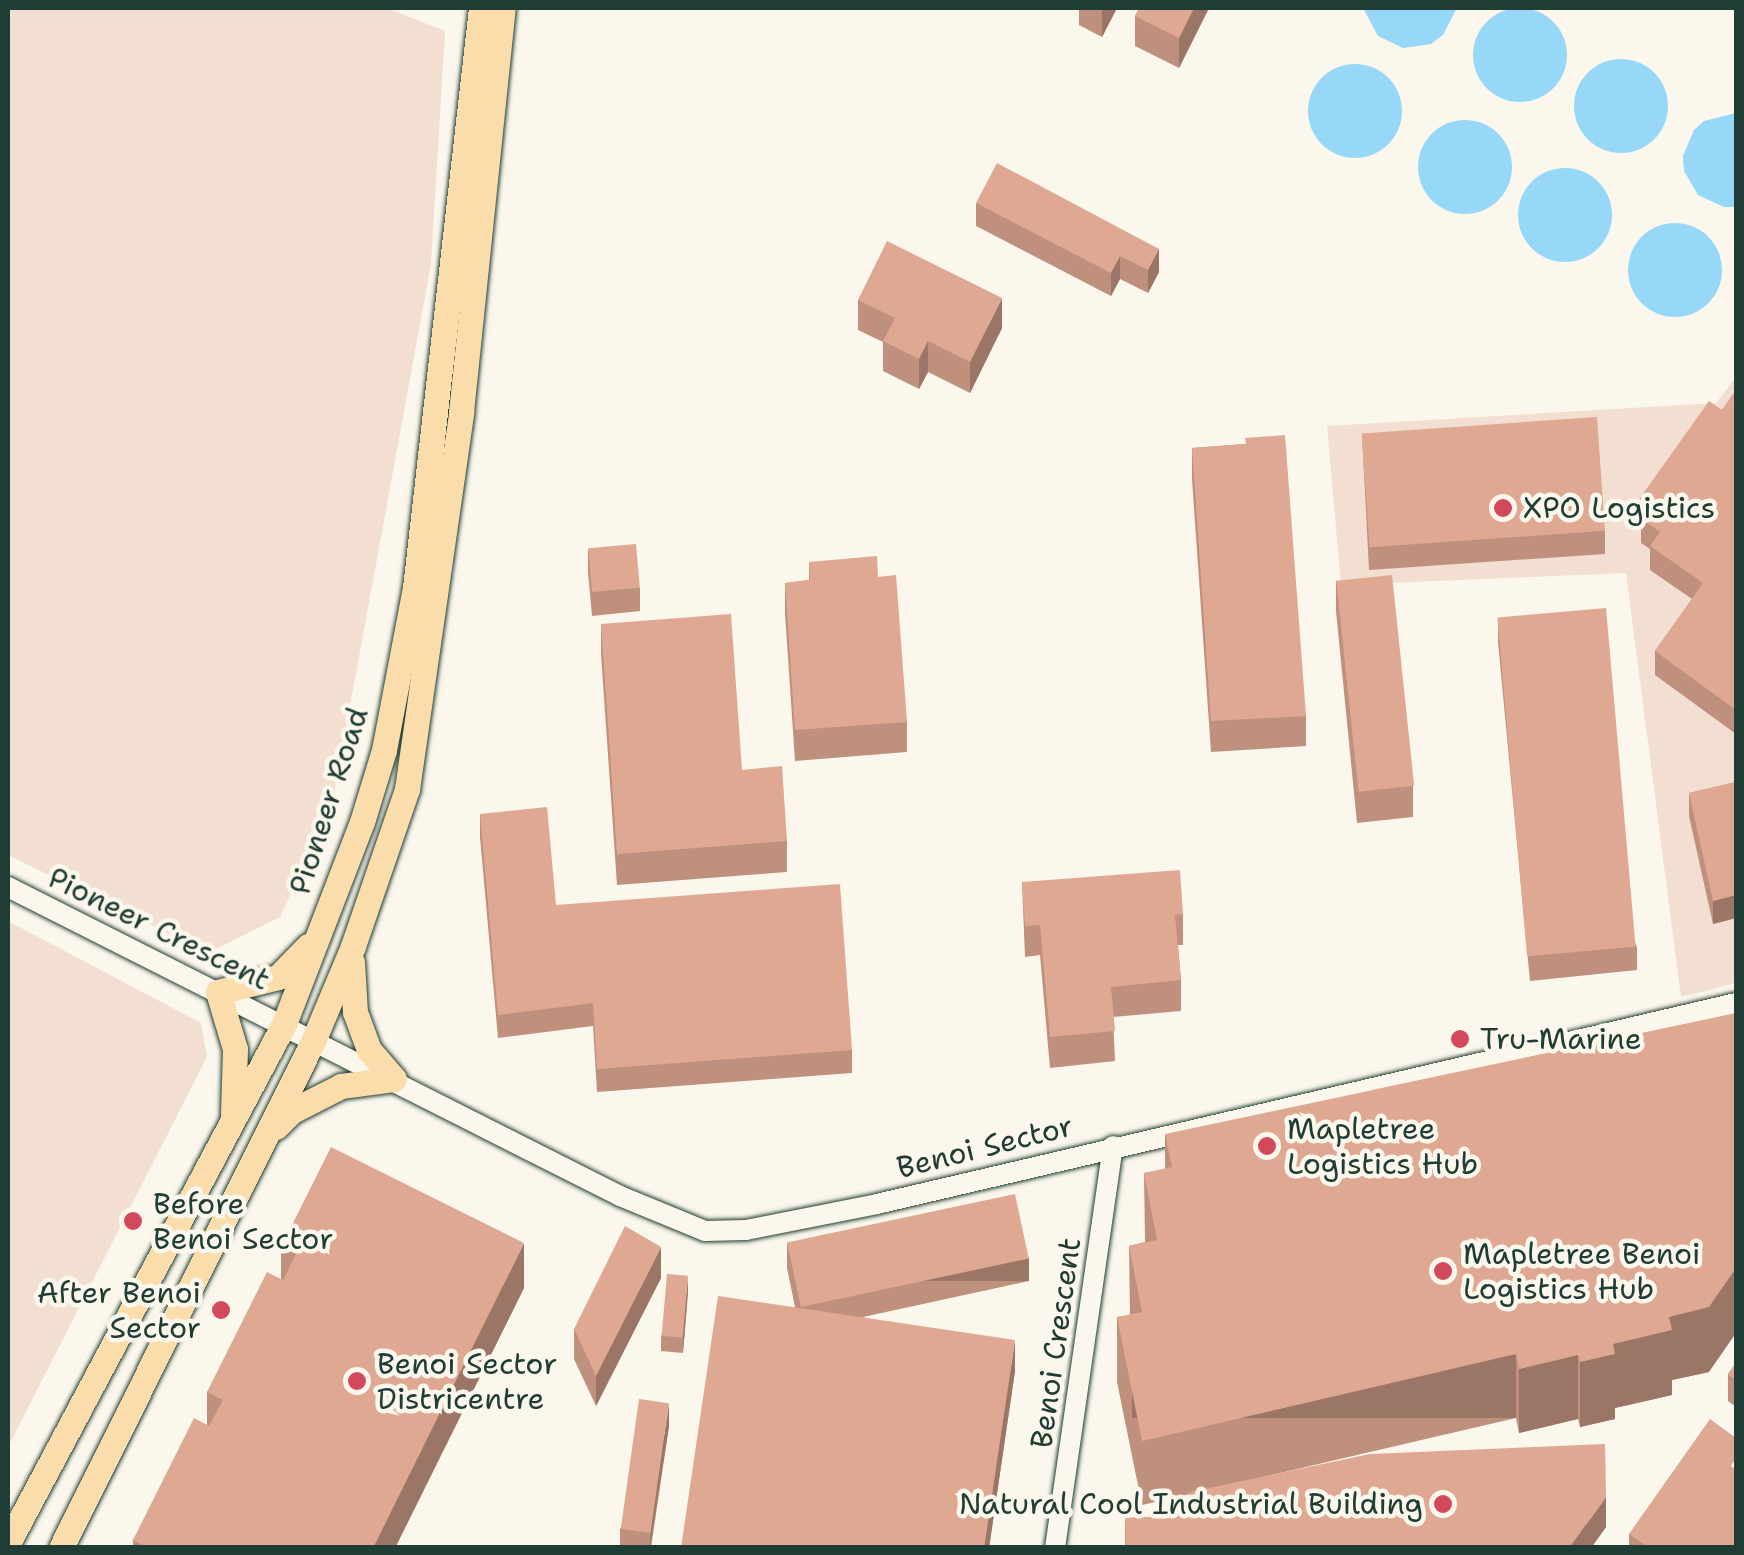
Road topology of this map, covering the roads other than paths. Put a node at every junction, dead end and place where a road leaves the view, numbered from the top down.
1 (481, 8) edge
2 (503, 8) edge
3 (8, 887) edge
4 (326, 914) junction
5 (353, 946) junction
6 (218, 992) junction
7 (1736, 1003) edge
8 (284, 1024) junction
9 (314, 1039) junction
10 (394, 1079) junction
11 (232, 1122) junction
12 (265, 1137) junction
13 (1113, 1146) junction
14 (8, 1543) edge
15 (61, 1548) edge
16 (1055, 1548) edge

1 - 4 main road, Pioneer Road
2 - 5 main road, Pioneer Road
3 - 6 street, Pioneer Crescent
4 - 6 main road
4 - 8 main road, Pioneer Road
5 - 9 main road, Pioneer Road
5 - 10 main road
6 - 8 street, Pioneer Crescent
6 - 11 main road
7 - 13 street, Benoi Sector
8 - 9 street, Benoi Sector
8 - 11 main road, Pioneer Road
9 - 10 street, Benoi Sector
9 - 12 main road, Pioneer Road
10 - 12 main road
10 - 13 street, Benoi Sector
11 - 14 main road, Pioneer Road
12 - 15 main road, Pioneer Road
13 - 16 street, Benoi Crescent

